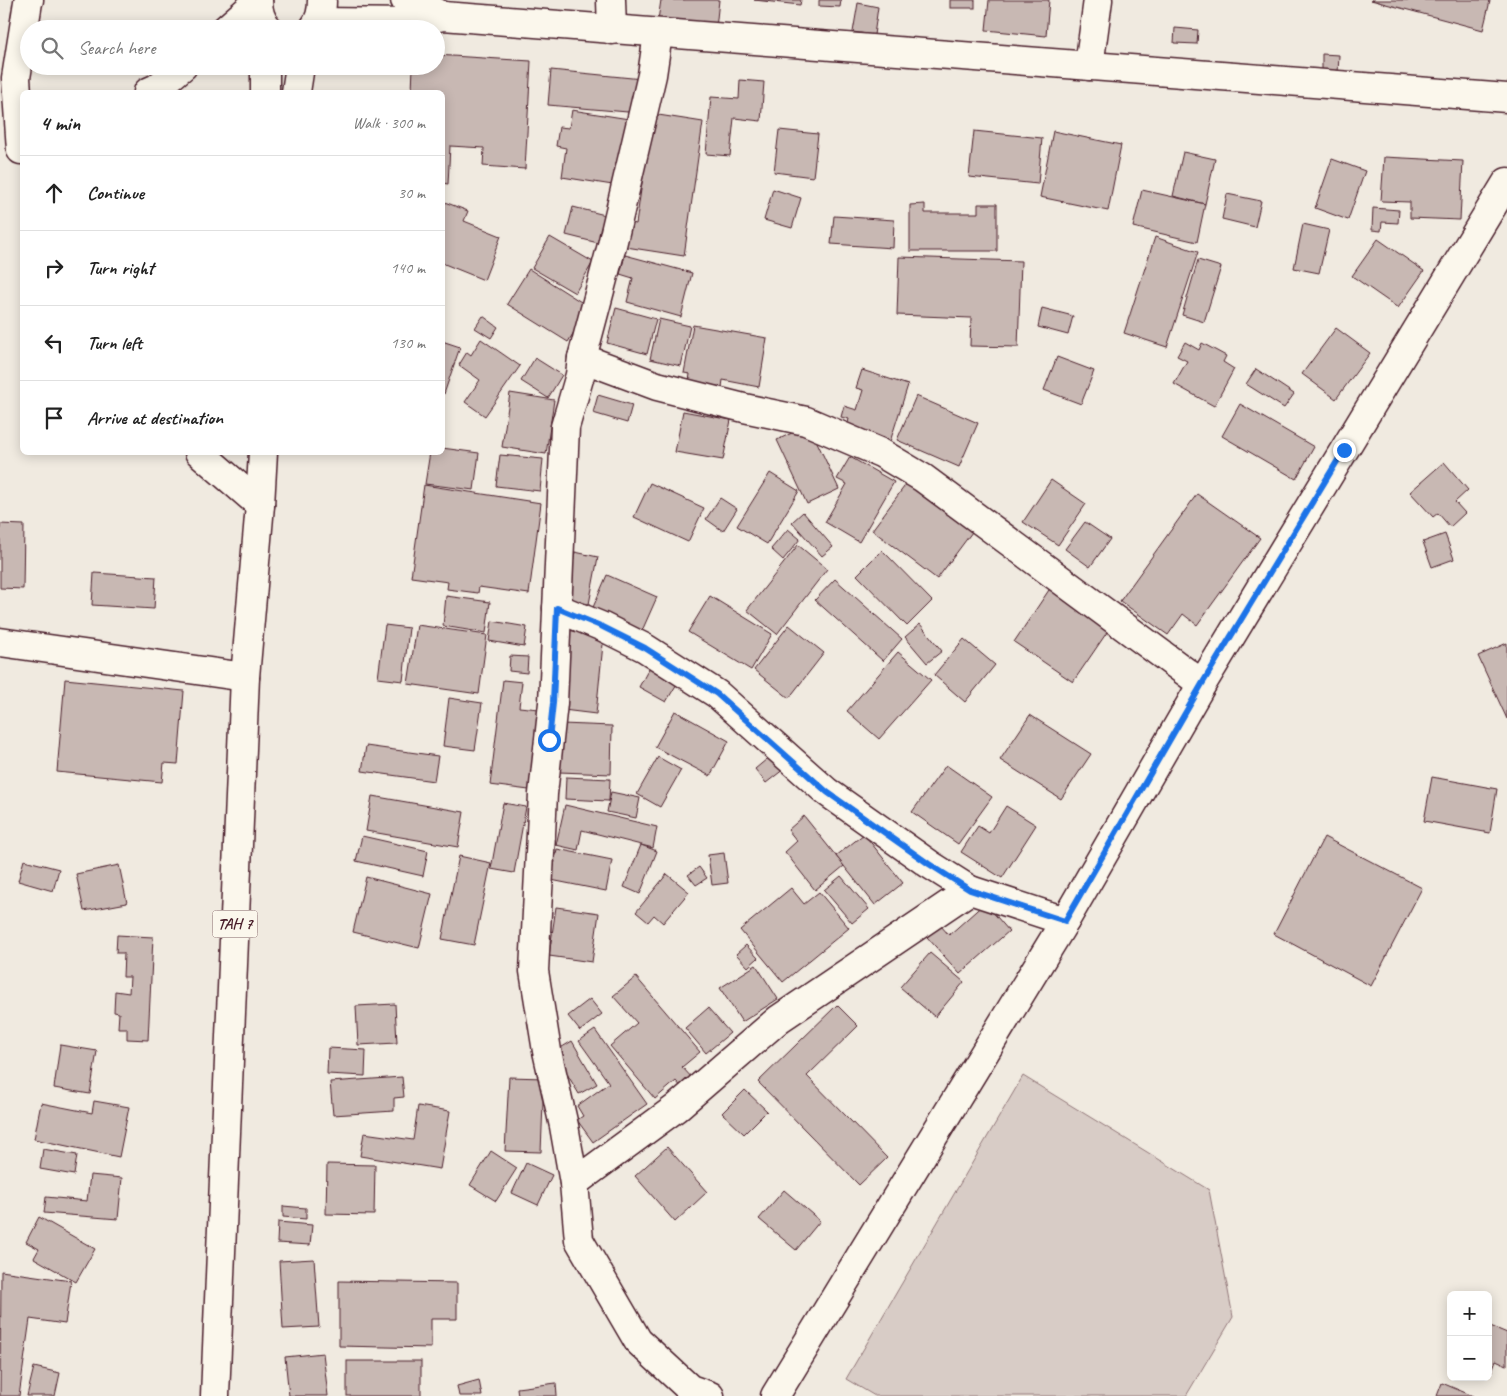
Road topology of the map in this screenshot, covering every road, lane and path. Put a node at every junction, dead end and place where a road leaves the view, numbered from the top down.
1 (29, 0) edge
2 (405, 0) edge
3 (611, 0) edge
4 (1098, 0) edge
5 (442, 16) junction
6 (318, 17) edge
7 (25, 20) edge
8 (366, 20) edge
9 (427, 20) edge
10 (612, 30) junction
11 (658, 34) junction
12 (20, 53) edge
13 (1089, 66) junction
14 (173, 75) edge
15 (265, 75) edge
16 (299, 75) edge
17 (155, 90) edge
18 (265, 90) edge
19 (296, 90) edge
20 (1507, 98) edge
21 (14, 154) edge
22 (1507, 182) edge
23 (582, 358) junction
24 (202, 455) edge
25 (263, 455) edge
26 (260, 506) junction
27 (557, 608) junction
28 (0, 642) edge
29 (245, 678) junction
30 (1202, 684) junction
31 (970, 890) junction
32 (1065, 921) junction
33 (574, 1182) junction
34 (216, 1396) edge
35 (710, 1396) edge
36 (775, 1396) edge

1 - 7 main road
2 - 5 main road
3 - 10 main road
4 - 13 main road
5 - 9 main road
5 - 10 main road
6 - 8 main road
10 - 11 main road
11 - 13 main road
11 - 23 main road
12 - 21 main road
13 - 20 main road
14 - 17 main road
15 - 18 main road
16 - 19 main road
22 - 30 main road
23 - 27 main road
23 - 30 main road
24 - 26 main road
25 - 26 main road, TAH 7
26 - 29 main road, TAH 7
27 - 31 main road
27 - 33 main road
28 - 29 main road
29 - 34 main road, TAH 7
30 - 32 main road
31 - 32 main road
31 - 33 main road
32 - 36 main road
33 - 35 main road

